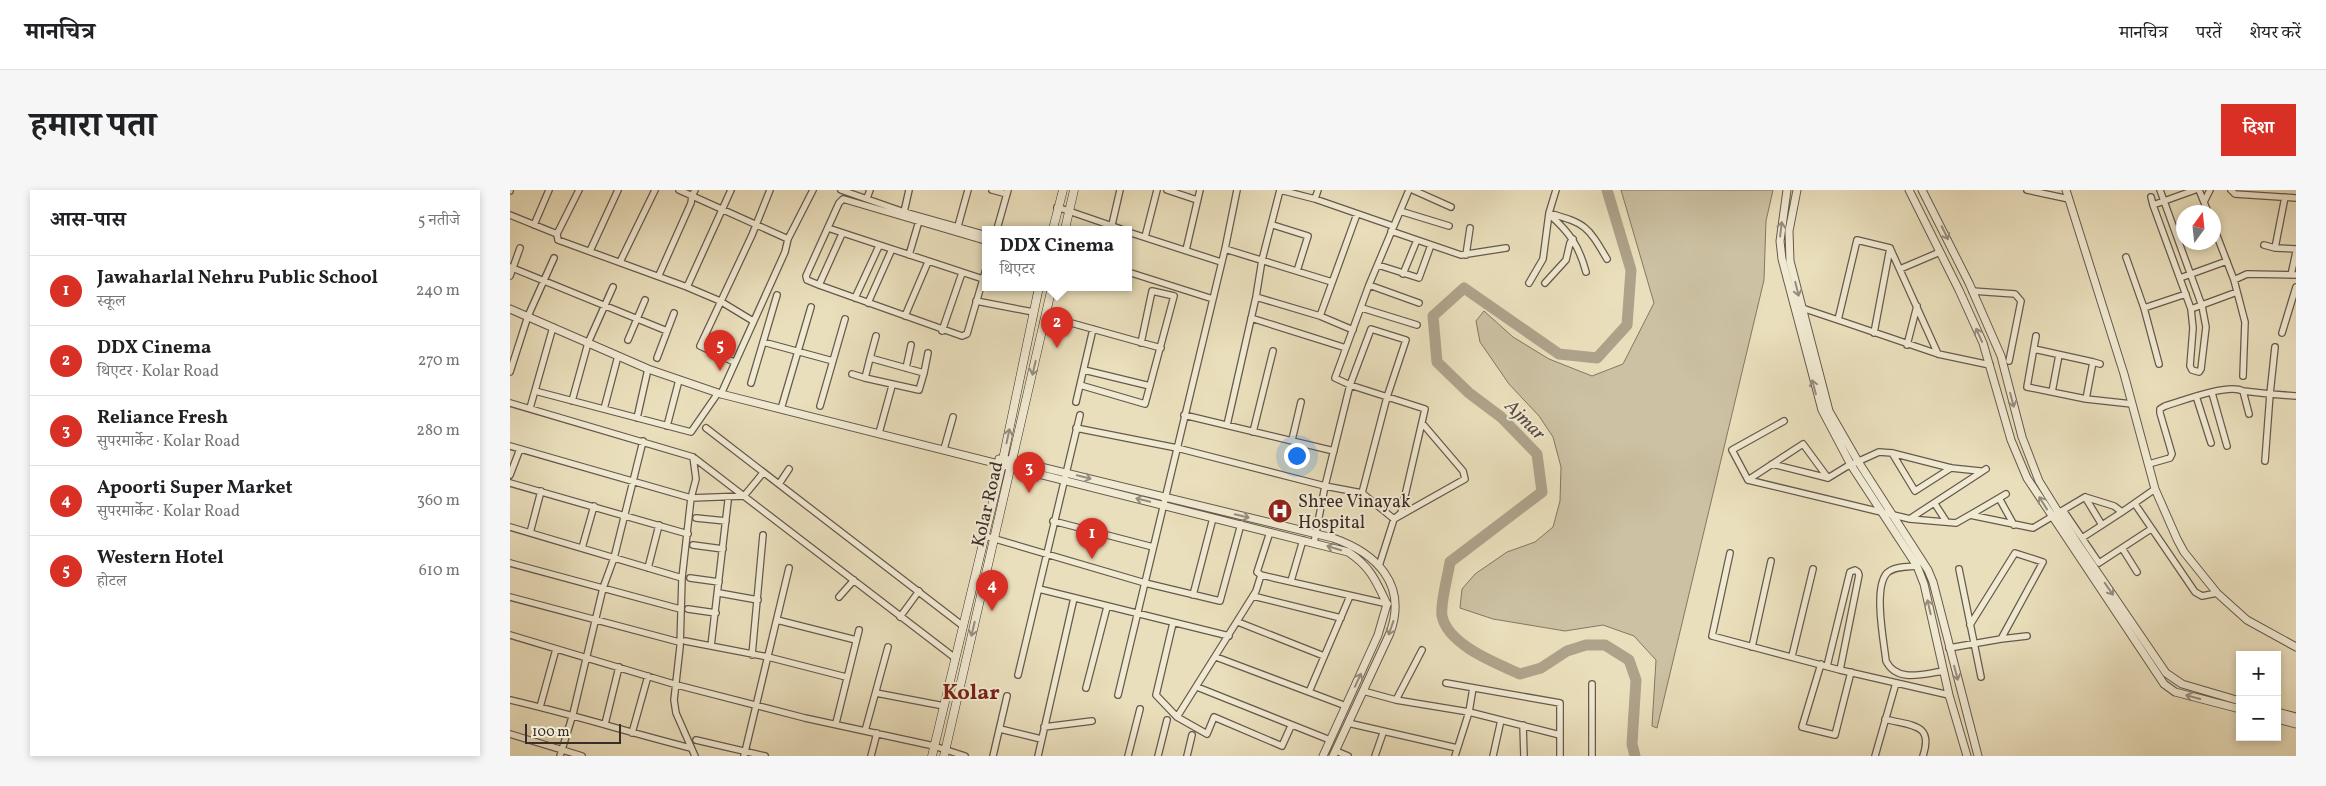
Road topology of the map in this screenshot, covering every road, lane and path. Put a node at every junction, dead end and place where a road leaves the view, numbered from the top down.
1 (549, 190) edge
2 (579, 190) edge
3 (618, 190) edge
4 (655, 190) edge
5 (679, 190) edge
6 (695, 190) edge
7 (731, 190) edge
8 (770, 190) edge
9 (813, 190) edge
10 (841, 190) edge
11 (870, 190) edge
12 (909, 190) edge
13 (968, 190) edge
14 (992, 190) edge
15 (1063, 190) edge
16 (1074, 190) edge
17 (1120, 190) edge
18 (1157, 190) edge
19 (1168, 190) edge
20 (1200, 190) edge
21 (1237, 190) edge
22 (1280, 190) edge
23 (1318, 190) edge
24 (1409, 190) edge
25 (1413, 190) edge
26 (1556, 190) edge
27 (1787, 190) edge
28 (1797, 190) edge
29 (1909, 190) edge
30 (1922, 190) edge
31 (2027, 190) edge
32 (2066, 190) edge
33 (2160, 190) edge
34 (2195, 190) edge
35 (2199, 190) edge
36 (2210, 190) edge
37 (2231, 190) edge
38 (1007, 192) edge
39 (692, 196) junction
40 (2151, 197) dead end
41 (2285, 197) junction
42 (867, 198) junction
43 (2296, 198) edge
44 (1315, 199) junction
45 (2069, 199) junction
46 (1198, 200) junction
47 (2163, 200) junction
48 (2204, 202) junction
49 (2153, 205) junction
50 (2205, 205) edge
51 (1058, 207) junction
52 (1450, 207) dead end
53 (721, 209) junction
54 (1400, 210) junction
55 (1069, 211) junction
56 (904, 212) junction
57 (1549, 213) junction
58 (1357, 214) junction
59 (510, 215) edge
60 (919, 221) junction
61 (534, 225) junction
62 (755, 225) junction
63 (1273, 225) junction
64 (958, 226) junction
65 (998, 226) edge
66 (1053, 226) edge
67 (1066, 226) edge
68 (1106, 226) edge
69 (1111, 226) edge
70 (1449, 226) dead end
71 (828, 228) junction
72 (1470, 228) dead end
73 (1392, 229) junction
74 (1132, 233) edge
75 (557, 234) junction
76 (842, 234) junction
77 (982, 234) edge
78 (1145, 238) junction
79 (788, 239) junction
80 (1573, 239) junction
81 (982, 240) edge
82 (1417, 240) junction
83 (1431, 244) junction
84 (2264, 245) dead end
85 (879, 246) junction
86 (2221, 246) edge
87 (520, 248) dead end
88 (1506, 248) dead end
89 (1890, 248) junction
90 (2276, 248) junction
91 (1225, 249) junction
92 (892, 250) junction
93 (1186, 250) junction
94 (2296, 250) edge
95 (590, 251) junction
96 (1940, 252) junction
97 (909, 255) junction
98 (1466, 255) junction
99 (2126, 257) dead end
100 (554, 258) dead end
101 (1607, 258) dead end
102 (1262, 260) junction
103 (2227, 261) junction
104 (620, 262) junction
105 (928, 262) junction
106 (1221, 262) junction
107 (1378, 265) junction
108 (512, 268) edge
109 (1900, 269) junction
110 (1297, 271) junction
111 (1586, 272) dead end
112 (962, 273) junction
113 (1132, 273) edge
114 (1404, 274) junction
115 (2190, 274) junction
116 (2293, 275) edge
117 (510, 276) edge
118 (659, 276) junction
119 (2180, 278) junction
120 (982, 279) edge
121 (2234, 280) junction
122 (544, 282) junction
123 (982, 282) edge
124 (1332, 282) junction
125 (1529, 283) dead end
126 (1545, 283) dead end
127 (819, 285) junction
128 (1369, 285) junction
129 (613, 287) dead end
130 (688, 287) junction
131 (2296, 287) edge
132 (1038, 291) edge
133 (1051, 291) edge
134 (1972, 291) junction
135 (2237, 292) junction
136 (2186, 294) junction
137 (777, 295) dead end
138 (1256, 297) junction
139 (855, 298) junction
140 (1213, 299) junction
141 (645, 300) dead end
142 (720, 301) junction
143 (976, 301) junction
144 (868, 302) junction
145 (1419, 303) dead end
146 (605, 305) junction
147 (1917, 306) junction
148 (2202, 306) junction
149 (810, 307) dead end
150 (1362, 308) junction
151 (1802, 308) junction
152 (2144, 308) junction
153 (510, 309) edge
154 (2191, 309) junction
155 (1033, 312) junction
156 (674, 313) dead end
157 (528, 316) junction
158 (905, 316) junction
159 (1046, 316) junction
160 (1320, 316) junction
161 (1251, 318) junction
162 (637, 319) junction
163 (845, 319) dead end
164 (1838, 320) junction
165 (753, 322) junction
166 (1417, 325) dead end
167 (553, 327) junction
168 (1093, 329) junction
169 (1353, 330) junction
170 (667, 331) junction
171 (942, 331) junction
172 (1874, 333) junction
173 (2282, 334) dead end
174 (876, 336) dead end
175 (2036, 336) dead end
176 (628, 340) dead end
177 (763, 342) junction
178 (588, 343) junction
179 (1141, 343) junction
180 (912, 345) dead end
181 (1907, 345) junction
182 (2275, 347) dead end
183 (1161, 348) junction
184 (1346, 348) junction
185 (2034, 349) junction
186 (1273, 351) dead end
187 (798, 352) junction
188 (928, 353) dead end
189 (1938, 354) junction
190 (2059, 355) junction
191 (618, 356) junction
192 (657, 358) dead end
193 (870, 358) junction
194 (833, 361) junction
195 (2009, 361) dead end
196 (734, 362) junction
197 (2093, 362) junction
198 (2100, 364) dead end
199 (2159, 364) dead end
200 (1990, 365) junction
201 (906, 368) junction
202 (648, 369) junction
203 (1084, 370) junction
204 (510, 372) edge
205 (924, 373) junction
206 (852, 374) dead end
207 (2243, 376) dead end
208 (865, 378) junction
209 (679, 380) junction
210 (751, 384) dead end
211 (892, 386) junction
212 (1080, 386) junction
213 (1150, 386) junction
214 (1350, 386) junction
215 (535, 391) junction
216 (2243, 391) junction
217 (2052, 392) junction
218 (720, 393) junction
219 (2212, 393) junction
220 (2270, 394) junction
221 (2196, 396) junction
222 (2296, 396) edge
223 (1387, 397) junction
224 (2086, 399) junction
225 (572, 400) junction
226 (1076, 402) dead end
227 (1301, 402) dead end
228 (510, 403) edge
229 (2132, 404) junction
230 (820, 406) dead end
231 (530, 408) junction
232 (604, 409) junction
233 (781, 409) junction
234 (2249, 414) dead end
235 (1080, 415) dead end
236 (1184, 415) junction
237 (953, 417) dead end
238 (636, 418) junction
239 (1784, 420) dead end
240 (1422, 423) junction
241 (667, 426) junction
242 (1228, 426) junction
243 (706, 428) dead end
244 (1076, 428) junction
245 (1253, 432) junction
246 (879, 433) junction
247 (1292, 440) junction
248 (643, 441) junction
249 (2211, 444) dead end
250 (510, 446) edge
251 (2227, 446) dead end
252 (1177, 448) junction
253 (520, 449) junction
254 (944, 449) junction
255 (1334, 450) junction
256 (1892, 453) junction
257 (693, 457) junction
258 (1002, 461) junction
259 (2265, 461) dead end
260 (1011, 463) junction
261 (1772, 464) junction
262 (1855, 464) junction
263 (2150, 464) junction
264 (1950, 468) junction
265 (790, 469) dead end
266 (763, 473) junction
267 (510, 475) edge
268 (1065, 476) junction
269 (1828, 478) junction
270 (1748, 480) junction
271 (633, 482) junction
272 (510, 483) edge
273 (779, 484) junction
274 (1325, 486) junction
275 (2154, 489) junction
276 (541, 491) junction
277 (1362, 493) junction
278 (2006, 494) dead end
279 (744, 496) junction
280 (2085, 497) junction
281 (691, 498) junction
282 (1166, 498) junction
283 (1999, 498) junction
284 (728, 501) dead end
285 (1935, 504) junction
286 (2135, 504) junction
287 (594, 506) junction
288 (1164, 506) junction
289 (2122, 512) junction
290 (1884, 513) junction
291 (2058, 513) junction
292 (625, 515) junction
293 (1894, 515) junction
294 (1970, 515) junction
295 (696, 518) dead end
296 (1213, 518) junction
297 (1394, 519) junction
298 (1910, 519) junction
299 (726, 521) junction
300 (1053, 521) junction
301 (1946, 521) junction
302 (1241, 524) junction
303 (659, 525) junction
304 (2014, 525) junction
305 (2102, 525) junction
306 (510, 527) edge
307 (2151, 529) junction
308 (1270, 532) junction
309 (530, 533) junction
310 (688, 534) junction
311 (1317, 534) junction
312 (763, 535) dead end
313 (985, 536) junction
314 (2082, 538) junction
315 (995, 539) junction
316 (1303, 540) junction
317 (1314, 542) junction
318 (693, 545) dead end
319 (1154, 547) junction
320 (582, 548) junction
321 (2122, 548) junction
322 (723, 549) junction
323 (1730, 553) dead end
324 (1046, 554) junction
325 (614, 558) junction
326 (1771, 561) dead end
327 (510, 563) edge
328 (1379, 566) junction
329 (1917, 566) junction
330 (648, 568) junction
331 (789, 568) dead end
332 (1813, 569) dead end
333 (1959, 570) dead end
334 (2137, 572) dead end
335 (1261, 576) junction
336 (682, 578) junction
337 (690, 578) dead end
338 (854, 580) junction
339 (1291, 581) junction
340 (719, 582) junction
341 (1145, 583) junction
342 (603, 588) junction
343 (1039, 589) junction
344 (919, 591) junction
345 (719, 593) junction
346 (2217, 593) junction
347 (1193, 596) junction
348 (1253, 596) junction
349 (1350, 596) junction
350 (510, 597) edge
351 (840, 597) dead end
352 (1074, 598) junction
353 (758, 600) junction
354 (1387, 604) junction
355 (1396, 605) junction
356 (1107, 607) junction
357 (680, 609) junction
358 (688, 610) dead end
359 (716, 613) junction
360 (1137, 613) junction
361 (900, 617) junction
362 (1342, 618) junction
363 (596, 620) junction
364 (776, 620) junction
365 (1238, 622) junction
366 (1173, 623) junction
367 (1970, 625) junction
368 (964, 626) junction
369 (859, 630) dead end
370 (510, 635) edge
371 (1229, 636) junction
372 (1946, 636) junction
373 (2027, 636) dead end
374 (1936, 639) junction
375 (2001, 639) junction
376 (856, 640) junction
377 (682, 642) junction
378 (1974, 644) junction
379 (711, 646) junction
380 (1752, 646) junction
381 (888, 647) dead end
382 (2296, 647) edge
383 (1949, 648) junction
384 (556, 649) junction
385 (1422, 650) dead end
386 (752, 655) junction
387 (1324, 656) junction
388 (1792, 656) junction
389 (1216, 657) junction
390 (586, 658) junction
391 (768, 658) junction
392 (955, 658) junction
393 (1824, 665) junction
394 (619, 668) junction
395 (1840, 670) junction
396 (1944, 671) junction
397 (1850, 672) junction
398 (1018, 675) dead end
399 (648, 676) junction
400 (846, 677) junction
401 (1981, 677) dead end
402 (1446, 683) dead end
403 (1896, 683) junction
404 (1592, 684) dead end
405 (677, 685) junction
406 (1197, 687) junction
407 (1086, 688) dead end
408 (1473, 688) junction
409 (1363, 690) junction
410 (1309, 692) junction
411 (876, 693) junction
412 (1118, 695) dead end
413 (1949, 695) junction
414 (1007, 696) dead end
415 (510, 700) edge
416 (1396, 700) junction
417 (2236, 700) edge
418 (757, 705) junction
419 (944, 706) junction
420 (1346, 706) junction
421 (540, 707) junction
422 (2236, 708) edge
423 (1140, 709) dead end
424 (1469, 712) junction
425 (2281, 713) edge
426 (573, 714) junction
427 (1177, 717) junction
428 (2296, 717) edge
429 (1886, 719) junction
430 (1167, 720) dead end
431 (1501, 720) junction
432 (2281, 720) edge
433 (1092, 721) dead end
434 (836, 723) junction
435 (1348, 723) junction
436 (605, 724) junction
437 (2296, 724) edge
438 (1523, 725) junction
439 (1291, 726) junction
440 (1044, 727) junction
441 (1000, 729) junction
442 (865, 731) junction
443 (632, 733) junction
444 (878, 733) junction
445 (1383, 733) junction
446 (510, 734) edge
447 (1192, 735) dead end
448 (1560, 735) junction
449 (1041, 739) junction
450 (696, 740) dead end
451 (1330, 740) junction
452 (934, 746) junction
453 (692, 748) junction
454 (1458, 748) junction
455 (561, 753) edge
456 (944, 753) edge
457 (1335, 753) edge
458 (744, 754) edge
459 (1493, 755) edge
460 (582, 756) edge
461 (695, 756) edge
462 (765, 756) edge
463 (871, 756) edge
464 (932, 756) edge
465 (965, 756) edge
466 (993, 756) edge
467 (1038, 756) edge
468 (1128, 756) edge
469 (1158, 756) edge
470 (1187, 756) edge
471 (1323, 756) edge
472 (1348, 756) edge
473 (1374, 756) edge
474 (1455, 756) edge
475 (1501, 756) edge
476 (1524, 756) edge
477 (1560, 756) edge
478 (1592, 756) edge
479 (1875, 756) edge
480 (1923, 756) edge
481 (1967, 756) edge
482 (1978, 756) edge

1 - 61 street
2 - 75 street
3 - 95 street
4 - 104 street
5 - 39 street
6 - 39 street
7 - 53 street
8 - 62 street
9 - 79 street
10 - 42 street
11 - 42 street
12 - 56 street
13 - 64 street
14 - 38 street
15 - 51 main road
16 - 55 main road
17 - 69 street
18 - 78 street
19 - 46 street
20 - 46 street
21 - 91 street
22 - 44 street
22 - 63 street
23 - 44 street
24 - 54 street
25 - 52 street
26 - 57 street
262 -> 27 street
28 -> 151 street
29 - 96 street
30 -> 134 street
31 - 45 street
32 - 45 street
33 - 47 street
34 - 47 street
35 - 48 street
36 - 48 street
37 - 41 street
38 - 65 street
39 - 53 street
39 - 118 street
40 - 49 street
41 - 43 street
41 - 90 street
42 - 56 street
44 - 58 street
45 - 229 street
46 - 93 street
47 - 49 street
47 - 115 street
48 - 50 street
49 - 119 street
51 - 55 street
51 - 66 main road
53 - 62 street
53 - 130 street
54 - 70 street
54 - 73 street
55 - 67 main road
55 - 68 street
56 - 64 street
57 - 80 street
57 - 101 street
57 - 125 street
58 - 73 street
58 - 124 street
59 - 61 street
60 - 71 street
60 - 81 street
60 - 97 street
61 - 75 street
62 - 79 street
62 - 142 street
63 - 102 street
63 - 110 street
64 - 77 street
71 - 76 street
71 - 127 street
72 - 98 street
73 - 82 street
73 - 107 street
74 - 78 street
75 - 95 street
76 - 85 street
76 - 127 street
78 - 93 street
79 - 165 street
80 - 111 street
80 - 126 street
82 - 83 street
82 - 114 street
83 - 98 street
83 - 114 street
84 - 90 street
85 - 92 street
85 - 139 street
86 - 103 street
87 - 108 street
88 - 98 street
89 - 109 street
89 - 164 street
89 - 172 street
90 - 94 street
91 - 102 street
91 - 106 street
92 - 97 street
92 - 144 street
93 - 106 street
94 - 116 street
95 - 104 street
96 - 109 street
200 -> 96 street
97 - 105 street
99 - 152 street
100 - 122 street
102 - 110 street
102 - 138 street
103 - 115 street
103 - 121 street
104 - 118 street
105 - 112 street
105 - 158 street
106 - 140 street
107 - 114 street
107 - 128 street
108 - 117 street
108 - 122 street
109 - 147 street
110 - 124 street
112 - 120 street
112 - 171 street
113 - 140 street
115 - 119 street
115 - 148 street
116 - 121 street
118 - 130 street
119 - 136 street
121 - 135 street
122 - 146 street
122 - 157 street
123 - 143 street
124 - 160 street
127 - 139 street
128 - 145 street
128 - 150 street
129 - 146 street
130 - 142 street
131 - 173 street
132 - 155 main road, Kolar Road
133 - 159 main road, Kolar Road
134 - 195 street
134 -> 291 street
135 - 148 street
135 - 207 street
136 - 152 street
136 - 154 street
137 - 177 street
138 - 160 street
138 - 161 street
139 - 144 street
140 - 236 street
141 - 162 street
142 - 165 street
142 - 196 street
143 - 155 street
143 - 171 street
144 - 158 street
146 - 162 street
146 - 178 street
147 - 181 street
147 - 189 street
148 - 154 street
148 - 154 street
149 - 187 street
150 - 166 street
150 - 169 street
151 - 164 street
151 - 262 street
152 - 199 street
153 - 157 street
155 - 159 main road
258 -> 155 main road, Kolar Road
156 - 170 street
157 - 167 street
157 - 204 street
158 - 171 street
159 - 168 street
159 -> 260 main road, Kolar Road
160 - 169 street
161 - 184 street
161 - 242 street
162 - 170 street
162 - 176 street
163 - 194 street
164 - 172 street
165 - 196 street
167 - 178 street
167 - 215 street
168 - 179 street
168 - 203 street
169 - 184 street
170 - 192 street
172 - 181 street
174 - 193 street
175 - 185 street
177 - 187 street
177 - 210 street
178 - 191 street
178 - 225 street
179 - 183 street
179 - 183 street
180 - 201 street
181 - 189 street
182 - 220 street
183 - 213 street
184 - 214 street
185 - 190 street
185 - 217 street
186 - 245 street
187 - 194 street
187 - 233 street
188 - 205 street
189 - 200 street
190 - 197 street
190 - 217 street
191 - 202 street
191 - 232 street
193 - 201 street
193 - 208 street
194 - 230 street
196 - 218 street
197 - 198 street
197 - 224 street
291 -> 200 street
201 - 205 street
202 - 209 street
202 - 238 street
203 - 212 street
203 - 213 street
205 - 211 street
206 - 208 street
208 - 211 street
209 - 218 street
209 - 241 street
211 - 246 street
212 - 213 street
212 - 226 street
214 - 223 street
214 - 223 street
214 - 255 street
215 - 225 street
215 - 231 street
216 - 219 street
216 - 220 street
216 - 234 street
217 - 224 street
218 - 233 street
218 - 241 street
219 - 221 street
219 - 251 street
220 - 222 street
220 - 259 street
221 - 249 street
221 - 263 street
223 - 240 street
223 - 277 street
224 - 229 street
225 - 232 street
227 - 247 street
228 - 231 street
229 - 263 street
231 - 248 street
232 - 238 street
233 - 246 street
235 - 244 street
236 - 242 street
236 - 252 street
237 - 254 street
238 - 241 street
239 - 270 street
240 - 297 street
240 - 297 street
242 - 245 street
243 - 266 street
244 - 252 street
244 - 268 street
245 - 247 street
246 - 254 street
247 - 255 street
248 - 257 street
248 - 271 street
250 - 253 street
252 - 274 street
252 - 282 street
253 - 267 street
253 - 271 street
254 - 258 street
255 - 274 street
256 - 262 street
256 - 264 street
256 - 264 street
257 - 279 street
257 - 281 street
258 - 260 street
258 - 313 main road, Kolar Road
260 - 268 street
260 - 315 main road, Kolar Road
261 - 269 street
261 - 269 street
261 - 270 street
262 - 269 street
262 - 290 street
262 - 293 street
263 - 275 street
264 - 285 street
265 - 273 street
266 - 273 street
266 - 279 street
268 -> 282 street
288 -> 268 street
268 - 300 street
270 - 290 street
271 - 281 street
271 - 292 street
272 - 276 street
273 - 344 street
274 - 277 street
274 - 311 street
275 - 286 street
275 - 346 street
276 - 287 street
276 - 309 street
277 - 297 street
278 - 283 street
279 - 281 street
279 - 338 street
280 - 289 street
280 - 291 street
280 - 305 street
281 - 310 street
282 - 288 street
282 -> 311 street
283 - 294 street
283 - 304 street
284 - 299 street
285 - 298 street
285 - 301 street
286 - 289 street
286 - 307 street
287 - 292 street
287 - 320 street
288 - 296 street
288 - 319 street
289 - 305 street
290 - 293 street
290 - 329 street
291 - 304 street
291 - 314 street
291 -> 417 street
422 -> 291 street
292 - 303 street
292 - 325 street
293 - 298 street
293 - 372 street
294 - 301 street
294 - 304 street
295 - 299 street
296 - 302 street
296 - 347 street
297 - 328 street
298 - 301 street
299 - 322 street
300 - 319 street
300 - 324 street
302 - 308 street
302 - 347 street
303 - 310 street
303 - 330 street
305 - 314 street
306 - 309 street
307 - 321 street
307 - 346 street
308 - 316 street
308 - 335 street
309 - 320 street
310 - 336 street
311 - 317 street
311 - 328 street
312 - 353 street
313 - 315 street
313 - 368 main road, Kolar Road
314 - 321 street
315 - 324 street
315 -> 456 main road, Kolar Road
316 - 317 street
316 - 339 street
354 -> 317 street
318 - 322 street
319 - 341 street
320 - 325 street
321 - 334 street
322 - 340 street
323 - 380 street
324 - 341 street
324 - 343 street
325 - 330 street
325 - 342 street
326 - 380 street
327 - 342 street
328 - 355 street
374 -> 329 street
329 - 396 street
330 - 336 street
331 - 364 street
332 - 388 street
333 - 367 street
335 - 339 street
335 - 348 street
336 - 357 street
337 - 340 street
338 - 351 street
338 - 361 street
339 - 349 street
340 - 345 street
341 - 347 street
341 - 360 street
342 - 357 street
342 - 363 street
343 - 352 street
343 - 398 street
344 - 361 street
344 - 368 street
345 - 353 street
345 - 359 street
346 - 382 street
348 - 362 street
348 - 365 street
349 - 354 street
349 - 362 street
350 - 363 street
352 - 356 street
352 - 440 street
353 - 386 street
354 - 355 street
420 -> 354 street
355 -> 409 street
356 - 360 street
356 - 407 street
357 - 377 street
358 - 359 street
359 - 379 street
360 - 366 street
360 - 412 street
361 - 392 street
362 - 387 street
363 - 377 street
363 - 390 street
364 - 376 street
364 - 391 street
365 - 371 street
365 - 387 street
366 - 371 street
366 - 427 street
367 - 375 street
367 - 378 street
368 - 392 main road, Kolar Road
369 - 376 street
370 - 384 street
371 - 389 street
372 - 374 street
372 - 383 street
373 - 375 street
374 - 396 street
375 - 378 street
376 - 400 street
377 - 379 street
377 - 405 street
378 - 383 street
378 - 401 street
379 - 386 street
380 - 388 street
381 - 411 street
383 -> 482 street
384 - 390 street
384 - 421 street
385 - 416 street
386 - 391 street
387 - 410 street
388 - 393 street
389 - 406 street
389 - 410 street
390 - 394 street
390 - 426 street
391 - 400 street
391 - 418 street
392 - 419 main road, Kolar Road
393 - 395 street
393 - 395 street
393 - 397 street
394 - 399 street
394 - 436 street
395 - 397 street
396 - 413 street
397 - 403 street
399 - 405 street
399 - 443 street
400 - 434 street
402 - 408 street
403 - 413 street
403 - 429 street
404 - 478 street
405 - 418 street
405 - 453 street
406 - 427 street
406 - 439 street
408 - 424 street
408 - 448 street
409 - 416 street
409 - 435 street
410 - 420 street
411 - 419 street
411 - 442 street
413 - 481 street
414 - 441 street
415 - 421 street
416 - 424 street
418 - 434 street
418 - 458 street
419 - 452 main road, Kolar Road
420 - 451 street
421 - 426 street
423 - 468 street
424 - 431 street
424 - 454 street
425 - 428 street
426 - 436 street
426 - 455 street
427 - 439 street
429 - 479 street
429 - 480 street
430 - 469 street
431 - 438 street
431 - 459 street
432 - 437 street
433 - 440 street
434 - 442 street
435 - 445 street
435 - 457 street
436 - 443 street
438 - 448 street
438 - 476 street
439 - 451 street
440 - 449 street
441 - 449 street
441 - 466 street
442 - 444 street
443 - 453 street
444 - 452 street
444 - 463 street
445 - 454 street
445 - 473 street
446 - 455 street
447 - 470 street
448 - 477 street
449 - 467 street
450 - 458 street
451 - 471 street
452 - 456 street
452 - 464 main road, Kolar Road
453 - 461 street
454 - 474 street
455 - 460 street
456 - 465 street
457 - 472 street
458 - 462 street
459 - 475 street

